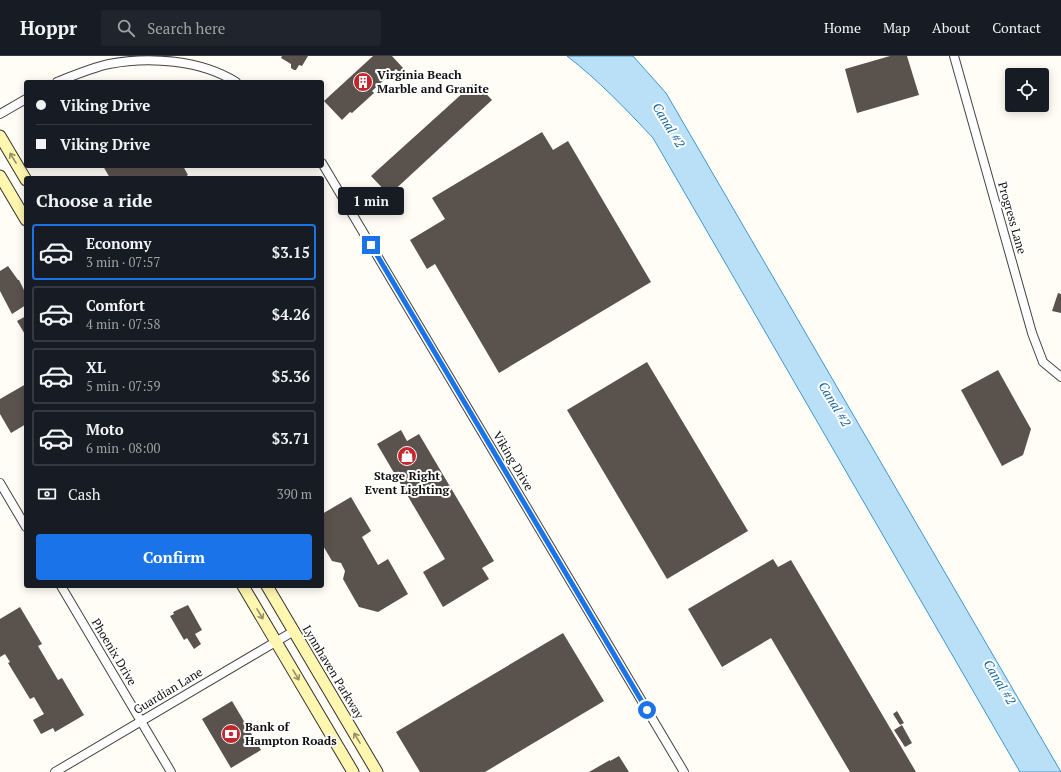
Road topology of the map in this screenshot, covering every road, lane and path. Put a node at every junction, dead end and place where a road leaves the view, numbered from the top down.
1 (954, 56) edge
2 (63, 80) edge
3 (232, 80) edge
4 (24, 100) edge
5 (0, 114) edge
6 (0, 136) edge
7 (324, 165) edge
8 (0, 176) edge
9 (24, 177) edge
10 (24, 217) edge
11 (1061, 377) edge
12 (0, 483) edge
13 (24, 524) edge
14 (62, 588) edge
15 (244, 588) edge
16 (268, 588) edge
17 (294, 631) junction
18 (276, 641) junction
19 (141, 721) junction
20 (55, 772) edge
21 (171, 772) edge
22 (353, 772) edge
23 (377, 772) edge
24 (684, 772) edge

1 - 11 street, Progress Lane
2 - 3 street
4 - 5 street
9 -> 6 main road
7 - 24 street, Viking Drive
8 - 10 main road
12 - 13 street
14 - 19 street, Phoenix Drive
15 -> 18 main road
16 - 17 main road, Lynnhaven Parkway
17 - 18 street, Guardian Lane
23 -> 17 main road, Lynnhaven Parkway
18 - 19 street, Guardian Lane
18 -> 22 main road
19 - 20 street, Guardian Lane
19 - 21 street, Phoenix Drive

